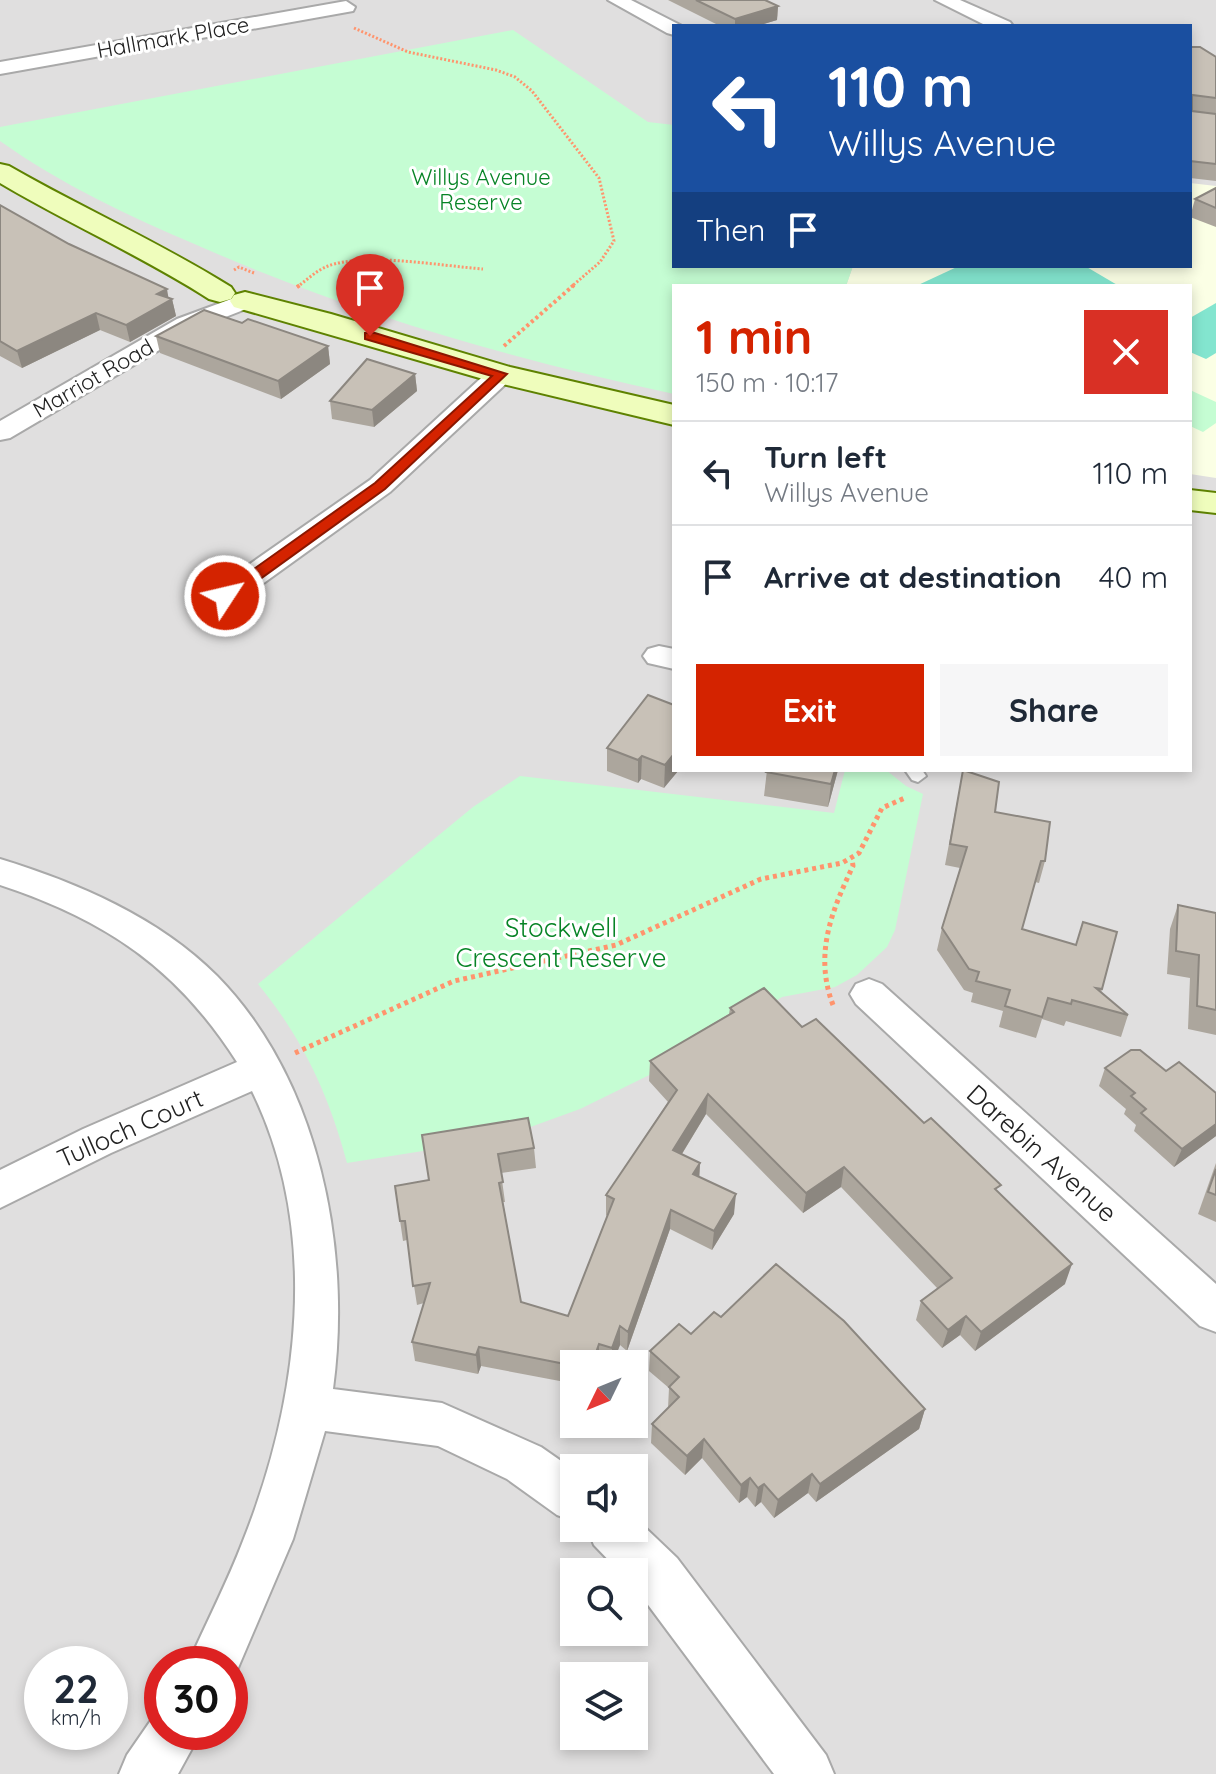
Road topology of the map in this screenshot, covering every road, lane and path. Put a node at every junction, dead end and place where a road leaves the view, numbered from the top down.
1 (617, 0) edge
2 (944, 0) edge
3 (341, 8) joint
4 (998, 24) edge
5 (672, 28) edge
6 (0, 68) edge
7 (0, 172) edge
8 (483, 269) dead end
9 (295, 288) dead end
10 (238, 293) junction
11 (499, 363) junction
12 (672, 414) edge
13 (0, 432) edge
14 (1192, 500) edge
15 (1216, 503) edge
16 (225, 596) dead end
17 (916, 773) edge
18 (852, 859) junction
19 (0, 872) edge
20 (869, 992) joint
21 (261, 1069) junction
22 (0, 1190) edge
23 (1216, 1312) edge
24 (307, 1407) junction
25 (560, 1488) edge
26 (625, 1542) edge
27 (222, 1646) edge
28 (163, 1750) edge
29 (146, 1774) edge
30 (807, 1774) edge

1 - 5 street
2 - 4 street
3 - 6 street, Hallmark Place
3 - 11 path
7 - 10 street
8 - 9 path
10 - 11 street
10 - 13 street, Marriot Road
11 - 12 street
11 - 16 street
14 - 15 street
17 - 18 path
18 - 20 path
18 - 21 path
19 - 21 street
20 - 23 street, Darebin Avenue
21 - 22 street, Tulloch Court
21 - 24 street
24 - 25 street
24 - 27 street
26 - 30 street
28 - 29 street

